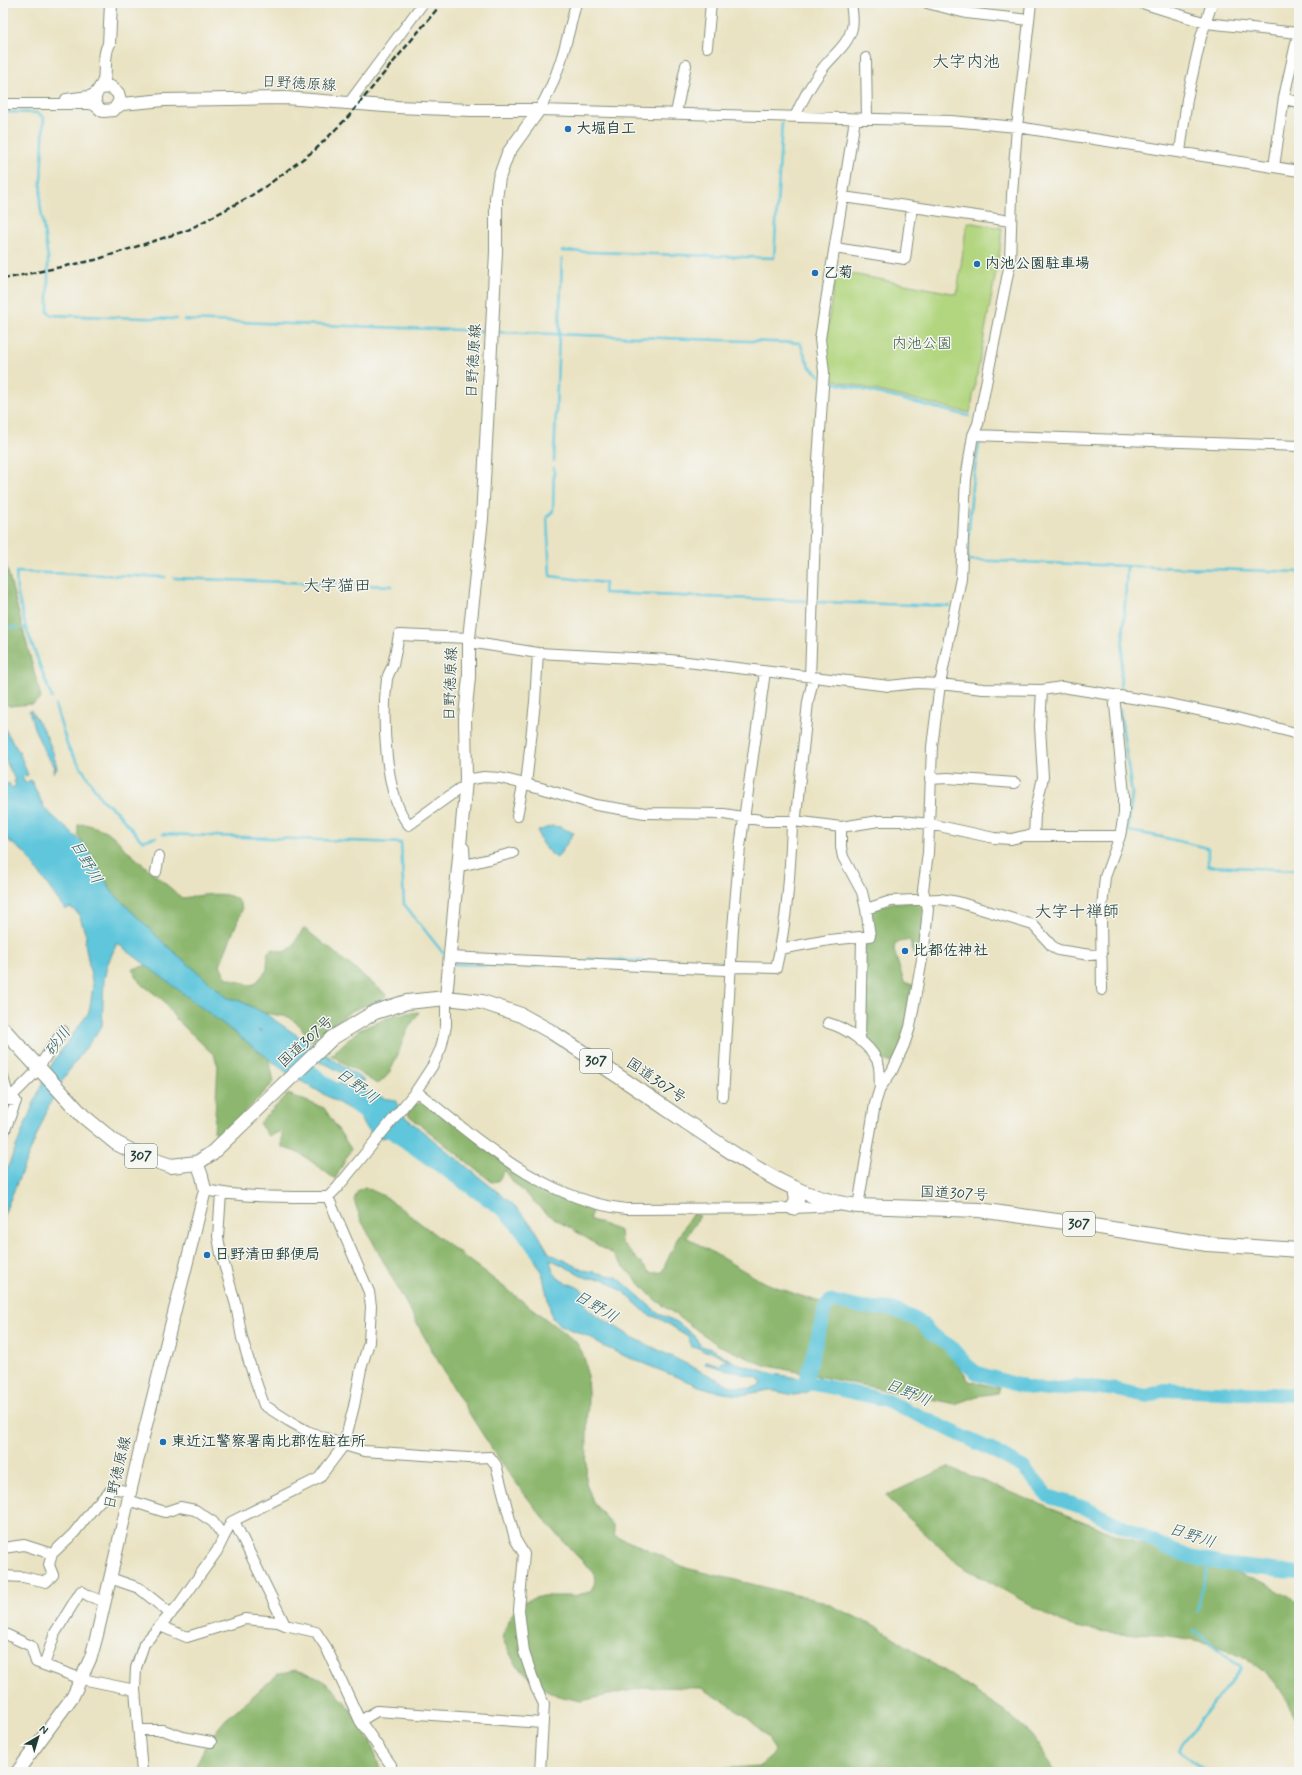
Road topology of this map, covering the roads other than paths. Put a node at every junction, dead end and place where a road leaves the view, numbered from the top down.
1 (111, 3) edge
2 (423, 3) edge
3 (576, 3) edge
4 (711, 3) edge
5 (852, 3) edge
6 (927, 3) edge
7 (1030, 3) edge
8 (1142, 3) edge
9 (1212, 3) edge
10 (1029, 20) junction
11 (1206, 23) junction
12 (1299, 32) edge
13 (109, 44) junction
14 (708, 47) dead end
15 (866, 58) dead end
16 (686, 64) dead end
17 (98, 91) junction
18 (116, 91) junction
19 (1284, 99) junction
20 (164, 100) junction
21 (1299, 102) edge
22 (48, 103) junction
23 (349, 103) junction
24 (3, 104) edge
25 (97, 107) junction
26 (117, 107) junction
27 (539, 110) junction
28 (676, 113) junction
29 (795, 117) junction
30 (855, 119) junction
31 (867, 119) junction
32 (1016, 127) junction
33 (1180, 152) junction
34 (1274, 167) junction
35 (1299, 171) edge
36 (843, 197) junction
37 (912, 207) junction
38 (1011, 221) junction
39 (835, 248) junction
40 (973, 435) junction
41 (1299, 446) edge
42 (469, 640) junction
43 (538, 653) junction
44 (765, 672) junction
45 (810, 678) junction
46 (940, 684) junction
47 (1042, 690) junction
48 (1114, 695) junction
49 (1299, 734) edge
50 (930, 780) junction
51 (1014, 783) dead end
52 (465, 784) junction
53 (525, 785) junction
54 (518, 816) dead end
55 (745, 818) junction
56 (794, 821) junction
57 (930, 824) junction
58 (841, 827) junction
59 (1034, 836) junction
60 (1120, 836) junction
61 (460, 843) junction
62 (514, 853) dead end
63 (159, 856) dead end
64 (156, 872) dead end
65 (925, 899) junction
66 (866, 908) junction
67 (862, 937) junction
68 (780, 949) junction
69 (1102, 954) junction
70 (449, 957) junction
71 (732, 968) junction
72 (1102, 990) dead end
73 (446, 998) junction
74 (828, 1023) dead end
75 (3, 1029) edge
76 (63, 1031) dead end
77 (8, 1038) edge
78 (860, 1041) junction
79 (38, 1071) junction
80 (3, 1077) edge
81 (880, 1088) junction
82 (416, 1091) junction
83 (723, 1097) dead end
84 (9, 1099) edge
85 (3, 1134) edge
86 (196, 1163) junction
87 (795, 1188) junction
88 (205, 1190) junction
89 (221, 1193) junction
90 (328, 1197) junction
91 (851, 1206) junction
92 (793, 1208) junction
93 (1299, 1250) edge
94 (344, 1445) junction
95 (129, 1496) junction
96 (234, 1521) junction
97 (224, 1537) junction
98 (3, 1548) edge
99 (52, 1554) junction
100 (3, 1576) edge
101 (110, 1578) junction
102 (105, 1602) junction
103 (170, 1614) junction
104 (286, 1625) junction
105 (160, 1626) junction
106 (3, 1633) edge
107 (44, 1665) junction
108 (82, 1679) junction
109 (135, 1690) junction
110 (360, 1721) junction
111 (542, 1723) junction
112 (139, 1730) junction
113 (211, 1742) dead end
114 (17, 1772) edge
115 (142, 1772) edge
116 (390, 1772) edge
117 (540, 1772) edge

1 - 13 main road
2 - 23 street
3 - 27 street
4 - 14 street
5 - 29 street
6 - 10 street
7 - 10 street
8 - 11 street
9 - 11 street
10 - 32 street
11 - 12 street
11 - 33 street
12 - 19 street
13 - 17 main road
13 - 18 main road
15 - 31 street
16 - 28 street
17 - 18 main road, 日野徳原線
17 - 22 street
17 - 25 main road
18 - 20 main road, 日野徳原線
18 - 26 main road
19 - 21 street
19 - 34 street
20 - 23 main road, 日野徳原線
20 - 26 main road, 日野徳原線
22 - 24 street
22 - 25 street
23 - 27 main road, 日野徳原線
25 - 26 main road, 日野徳原線
27 - 28 street
27 - 42 main road, 日野徳原線
28 - 29 street
29 - 30 street
30 - 31 street
30 - 36 street
31 - 32 street
32 - 33 street
32 - 38 street
33 - 34 street
34 - 35 street
36 - 37 street
36 - 39 street
37 - 38 street
37 - 39 street
38 - 40 street
39 - 45 street
40 - 41 street
40 - 46 street
42 - 43 street
42 - 52 main road, 日野徳原線
42 - 52 street
43 - 44 street
43 - 53 street
44 - 45 street
44 - 55 street
45 - 46 street
45 - 56 street
46 - 47 street
46 - 50 street
47 - 48 street
47 - 59 street
48 - 49 street
48 - 60 street
50 - 51 street
50 - 57 street
52 - 53 street
52 - 61 main road, 日野徳原線
53 - 54 street
53 - 55 street
55 - 56 street
55 - 71 street
56 - 58 street
56 - 68 street
57 - 58 street
57 - 59 street
57 - 65 street
58 - 66 street
59 - 60 street
60 - 69 street
61 - 62 street
61 - 70 main road, 日野徳原線
63 - 64 street
65 - 66 street
65 - 69 street
65 - 81 street
66 - 67 street
67 - 68 street
67 - 78 street
68 - 71 street
69 - 72 street
70 - 71 street
70 - 73 main road, 日野徳原線
71 - 83 street
73 - 82 street
73 - 86 highway, 国道307号 / 307
73 - 87 highway, 国道307号 / 307
74 - 78 street
75 - 77 highway, 国道307号 / 307
76 - 79 street
77 - 79 highway, 国道307号 / 307
78 - 81 street
79 - 84 street
79 - 86 highway, 国道307号 / 307
80 - 84 street
81 - 91 street
82 - 90 street
82 - 92 street
84 - 85 street
86 - 88 main road, 日野徳原線
87 - 91 highway, 国道307号 / 307
87 - 92 highway
88 - 89 street
88 - 95 main road, 日野徳原線
89 - 90 street
89 - 94 street
90 - 94 street
91 - 92 street
91 - 93 highway, 国道307号 / 307
94 - 96 street
94 - 111 street
95 - 97 street
95 - 99 street
95 - 101 main road, 日野徳原線
96 - 97 street
96 - 104 street
97 - 103 street
98 - 99 street
99 - 100 street
101 - 102 main road, 日野徳原線
101 - 103 street
102 - 107 street
102 - 108 main road, 日野徳原線
103 - 105 street
104 - 105 street
104 - 110 street
105 - 109 street
106 - 107 street
107 - 108 street
108 - 109 street
108 - 114 main road, 日野徳原線
109 - 112 street
110 - 111 street
110 - 116 street
111 - 117 street
112 - 113 street
112 - 115 street

